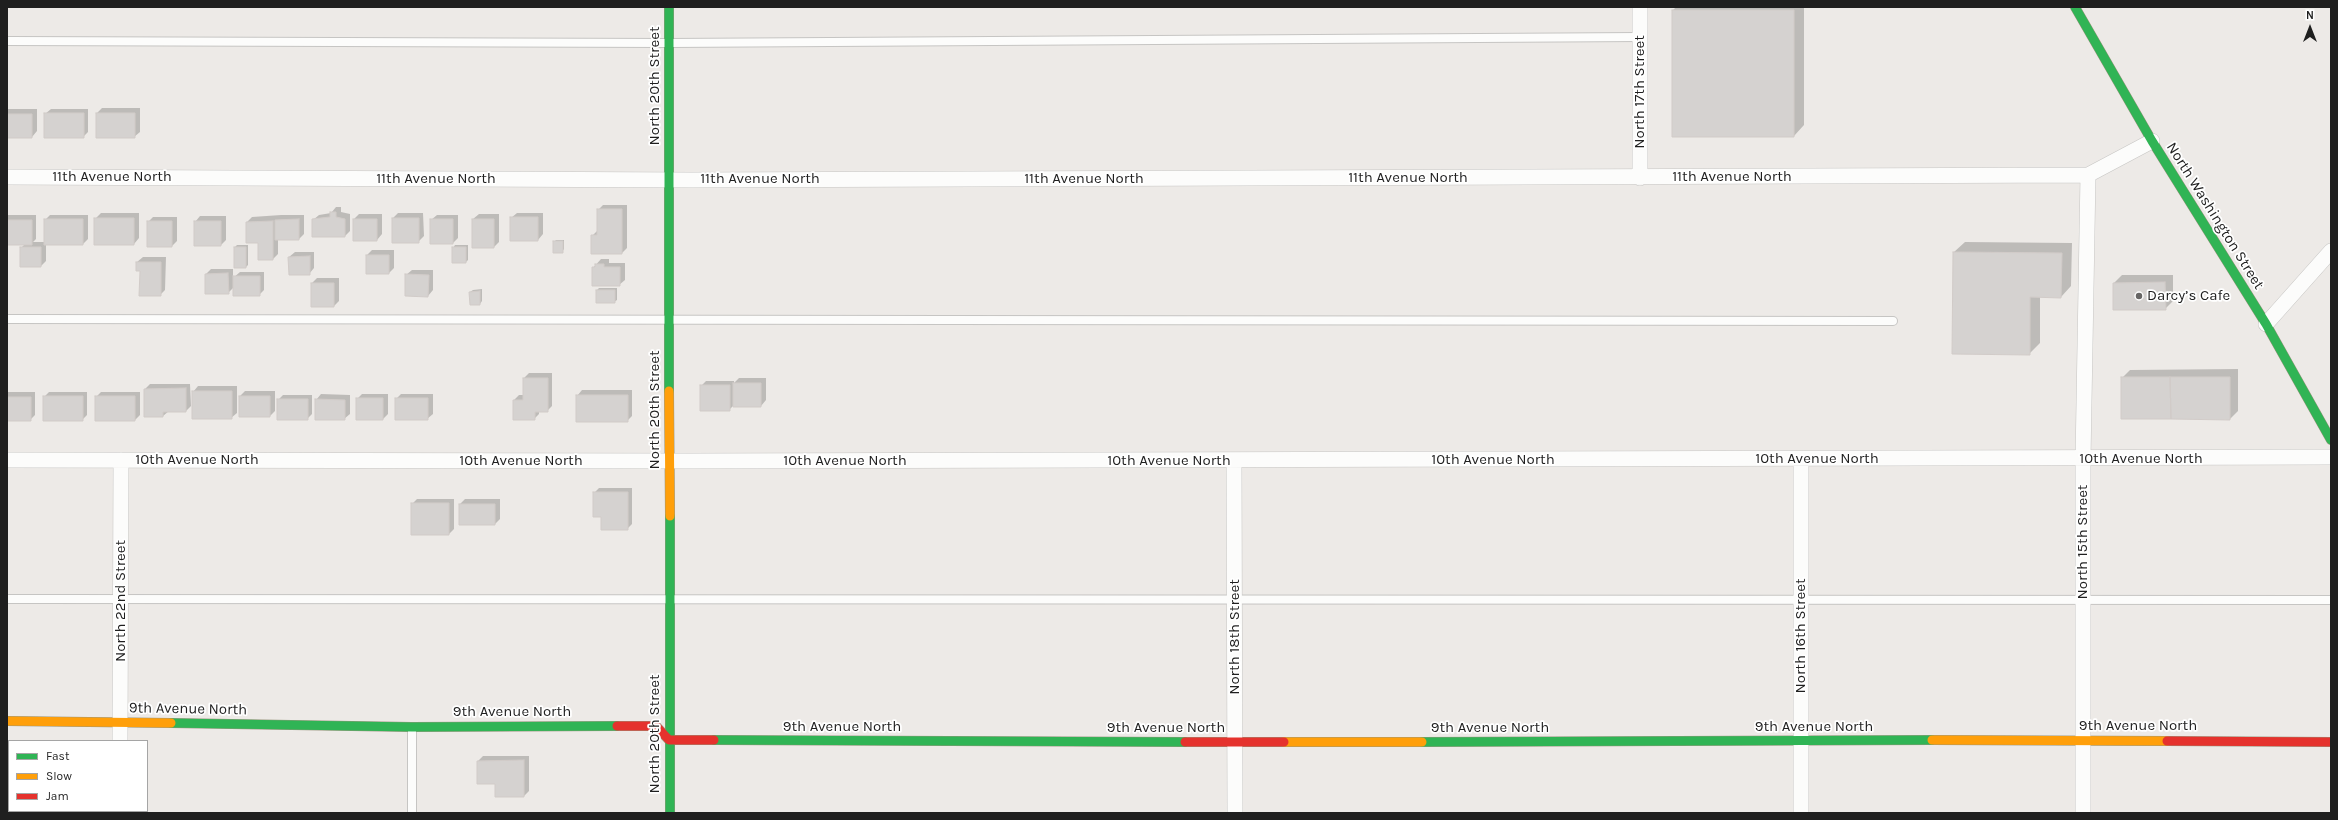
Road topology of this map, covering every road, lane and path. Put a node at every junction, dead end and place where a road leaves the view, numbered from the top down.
1 (669, 7) edge
2 (1640, 7) edge
3 (2075, 7) edge
4 (1640, 37) junction
5 (7, 41) edge
6 (669, 43) junction
7 (2152, 141) junction
8 (2088, 175) junction
9 (7, 177) edge
10 (1640, 178) junction
11 (668, 180) junction
12 (2331, 250) edge
13 (7, 319) edge
14 (669, 319) junction
15 (1893, 321) dead end
16 (2266, 324) junction
17 (2331, 440) edge
18 (2331, 457) edge
19 (1801, 459) junction
20 (2083, 459) junction
21 (7, 460) edge
22 (121, 460) junction
23 (1234, 460) junction
24 (669, 461) junction
25 (7, 599) edge
26 (121, 599) junction
27 (669, 599) junction
28 (1234, 600) junction
29 (1801, 600) junction
30 (2083, 600) junction
31 (2331, 600) edge
32 (7, 721) edge
33 (120, 722) junction
34 (412, 727) junction
35 (120, 740) edge
36 (670, 740) junction
37 (2083, 740) junction
38 (1236, 742) junction
39 (1801, 742) junction
40 (2331, 742) edge
41 (412, 813) edge
42 (670, 813) edge
43 (1235, 813) edge
44 (1801, 813) edge
45 (2083, 813) edge

1 - 6 street, North 20th Street
2 - 4 street, North 17th Street
3 - 7 street, North Washington Street
4 - 6 lane
4 - 10 street, North 17th Street
5 - 6 lane
6 - 11 street, North 20th Street
7 - 8 street, 11th Avenue North
7 - 16 street, North Washington Street
8 - 10 street, 11th Avenue North
8 - 20 street, North 15th Street
9 - 11 street, 11th Avenue North
10 - 11 street, 11th Avenue North
11 - 14 street, North 20th Street
12 - 16 street
13 - 14 lane
14 - 15 lane
14 - 24 street, North 20th Street
16 - 17 street, North Washington Street
18 - 20 street, 10th Avenue North
19 - 20 street, 10th Avenue North
19 - 23 street, 10th Avenue North
19 - 29 street, North 16th Street
20 - 30 street, North 15th Street
21 - 22 street, 10th Avenue North
22 - 24 street, 10th Avenue North
22 - 26 street, North 22nd Street
23 - 24 street, 10th Avenue North
23 - 28 street, North 18th Street
24 - 27 street, North 20th Street
25 - 26 lane
26 - 27 lane
26 - 33 street, North 22nd Street
27 - 28 lane
27 - 36 street, North 20th Street
28 - 29 lane
28 - 38 street, North 18th Street
29 - 30 lane
29 - 39 street, North 16th Street
30 - 31 lane
30 - 37 street, North 15th Street
32 - 33 street, 9th Avenue North
33 - 34 street, 9th Avenue North
33 - 35 street, North 22nd Street
34 - 36 street, 9th Avenue North
34 - 41 lane
36 - 38 street, 9th Avenue North
36 - 42 street, North 20th Street
37 - 39 street, 9th Avenue North
37 - 40 street, 9th Avenue North
37 - 45 street, North 15th Street
38 - 39 street, 9th Avenue North
38 - 43 street, North 18th Street
39 - 44 street, North 16th Street

